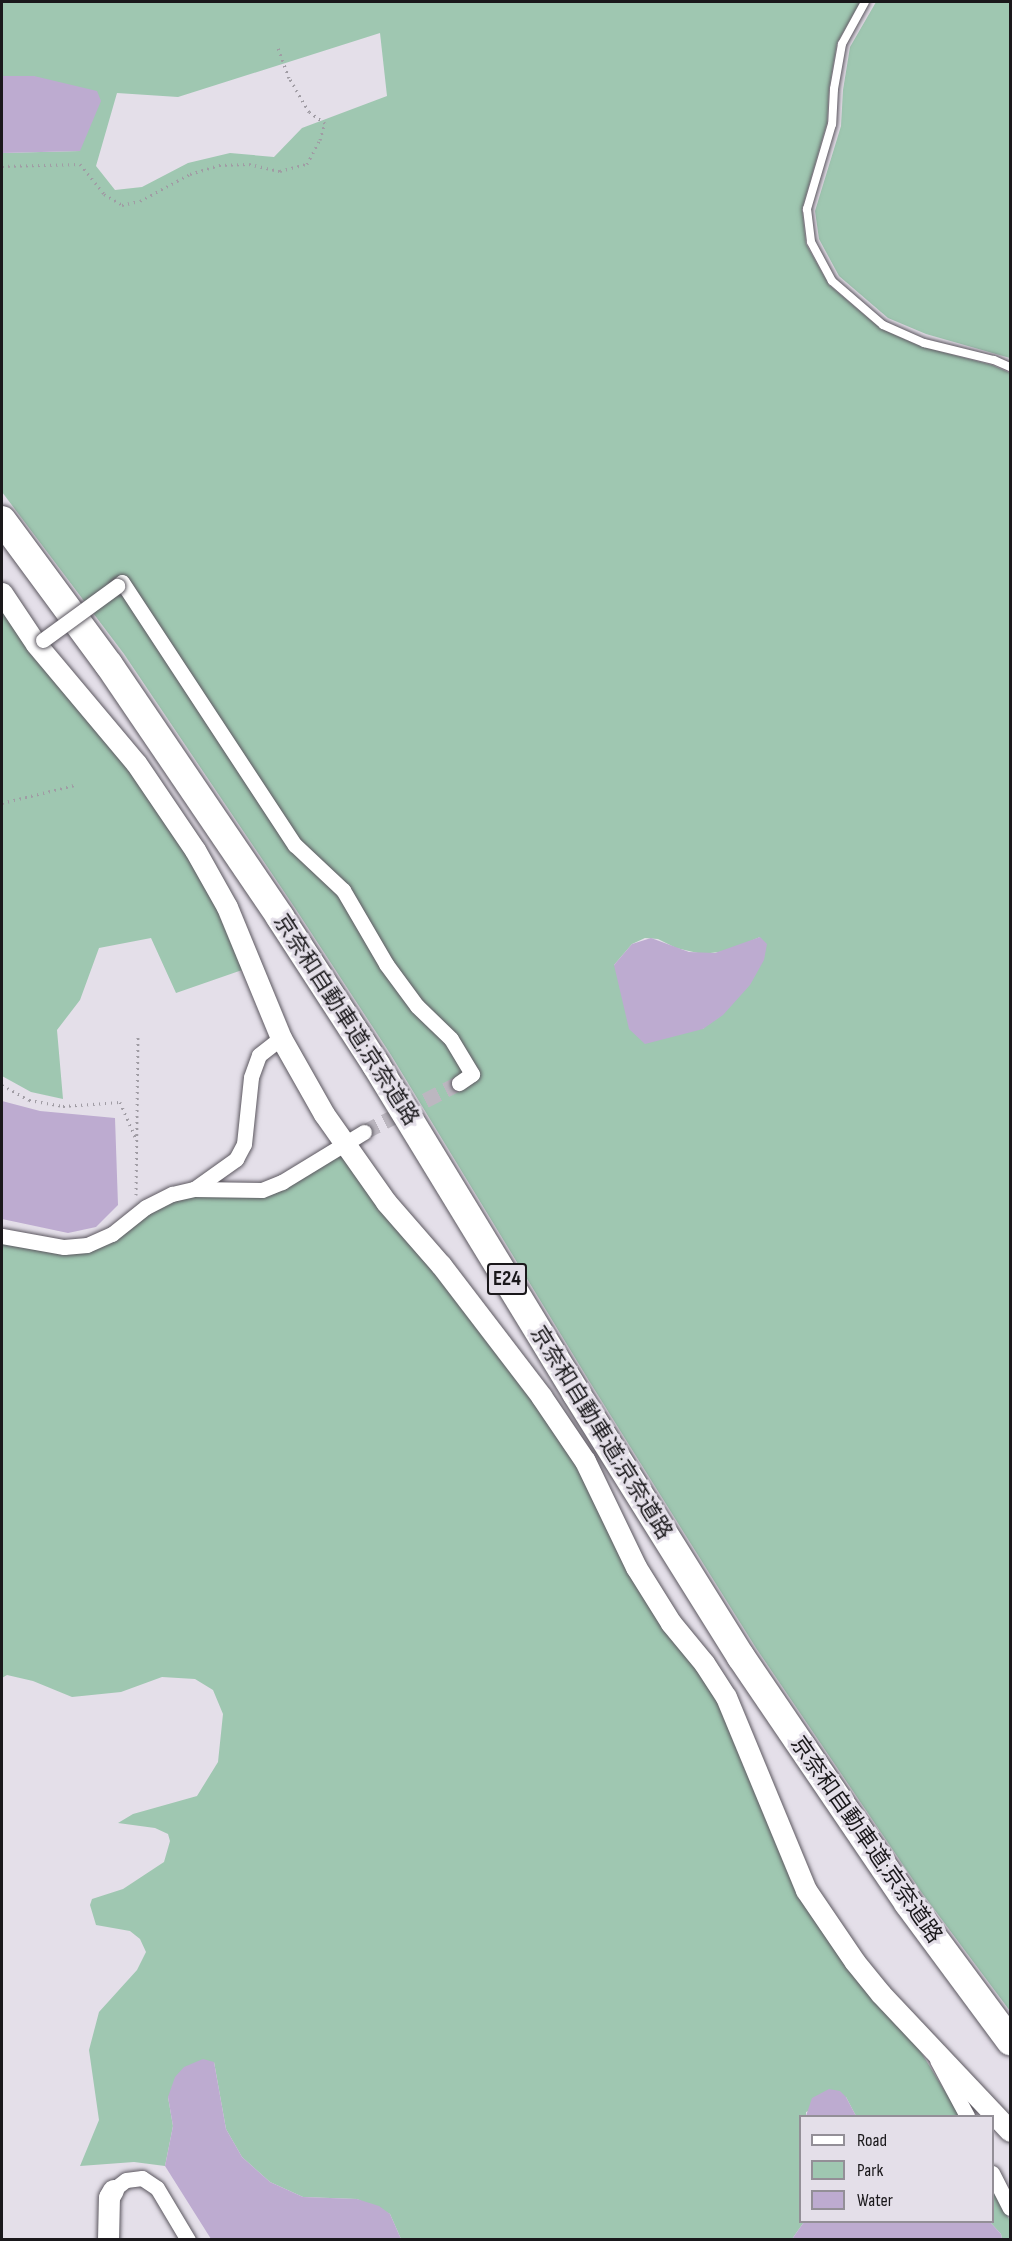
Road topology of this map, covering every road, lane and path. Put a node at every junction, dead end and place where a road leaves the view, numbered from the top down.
1 (866, 2) edge
2 (278, 47) dead end
3 (2, 166) edge
4 (1011, 367) edge
5 (2, 520) edge
6 (2, 549) edge
7 (2, 592) edge
8 (39, 642) junction
9 (75, 785) dead end
10 (2, 803) edge
11 (138, 1035) dead end
12 (281, 1038) junction
13 (459, 1083) dead end
14 (2, 1085) edge
15 (364, 1132) tunnel mouth
16 (136, 1141) junction
17 (346, 1144) junction
18 (194, 1189) junction
19 (146, 1207) junction
20 (2, 1236) edge
21 (1011, 2041) edge
22 (933, 2052) junction
23 (1011, 2057) edge
24 (966, 2115) edge
25 (1011, 2131) edge
26 (994, 2175) edge
27 (113, 2190) joint
28 (1011, 2208) edge
29 (108, 2240) edge
30 (188, 2240) edge

1 - 4 lane
2 - 3 path
5 - 21 highway, 京奈和自動車道;京奈道路 / E24
6 - 23 highway, 京奈和自動車道;京奈道路 / E24
7 - 8 street
8 - 12 street
8 - 13 street, bridge
9 - 10 path
11 - 16 path
12 - 17 street
12 - 18 street
14 - 16 path
15 - 17 street
16 - 19 path
17 - 18 street
17 - 22 street
18 - 19 street
19 - 20 street
22 - 24 street
22 - 25 street
26 - 28 street
27 - 29 street
27 - 30 street

